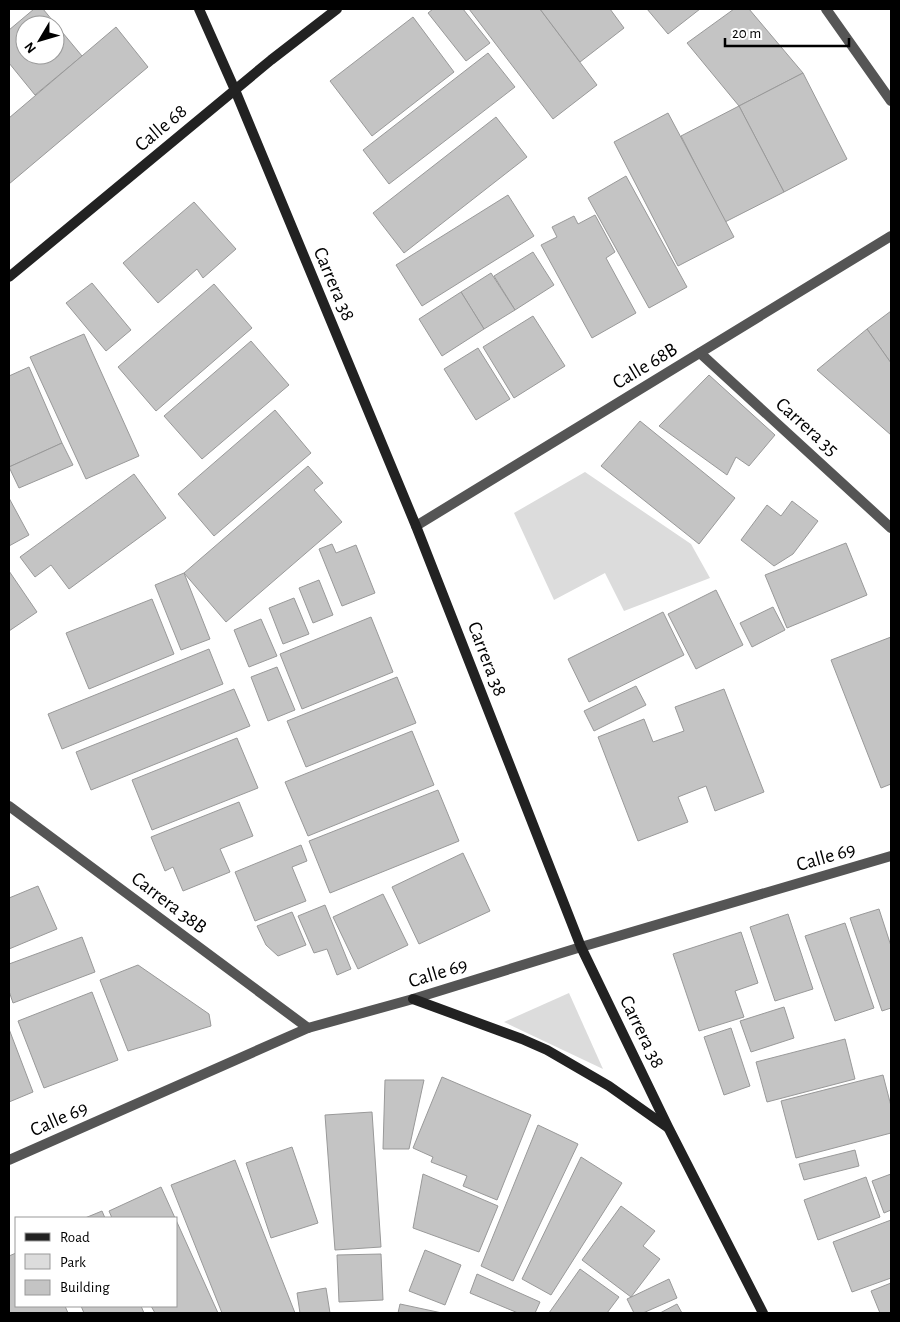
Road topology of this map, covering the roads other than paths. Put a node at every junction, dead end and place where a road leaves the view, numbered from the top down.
1 (200, 9) edge
2 (337, 9) edge
3 (826, 9) edge
4 (235, 90) junction
5 (891, 101) edge
6 (891, 236) edge
7 (9, 277) edge
8 (700, 352) junction
9 (416, 526) junction
10 (891, 528) edge
11 (9, 806) edge
12 (891, 856) edge
13 (581, 947) junction
14 (413, 1000) junction
15 (308, 1028) junction
16 (668, 1127) junction
17 (9, 1160) edge
18 (763, 1313) edge

1 - 4 main road, Carrera 38
2 - 4 main road, Calle 68
3 - 5 street
4 - 7 main road, Calle 68
4 - 9 main road, Carrera 38
6 - 8 street, Calle 68B
8 - 9 street, Calle 68B
8 - 10 street, Carrera 35
9 - 13 main road, Carrera 38
11 - 15 street, Carrera 38B
12 - 13 street, Calle 69
13 - 14 street, Calle 69
13 - 16 main road, Carrera 38
14 - 15 street, Calle 69
14 - 16 main road
15 - 17 street, Calle 69
16 - 18 main road, Carrera 38

